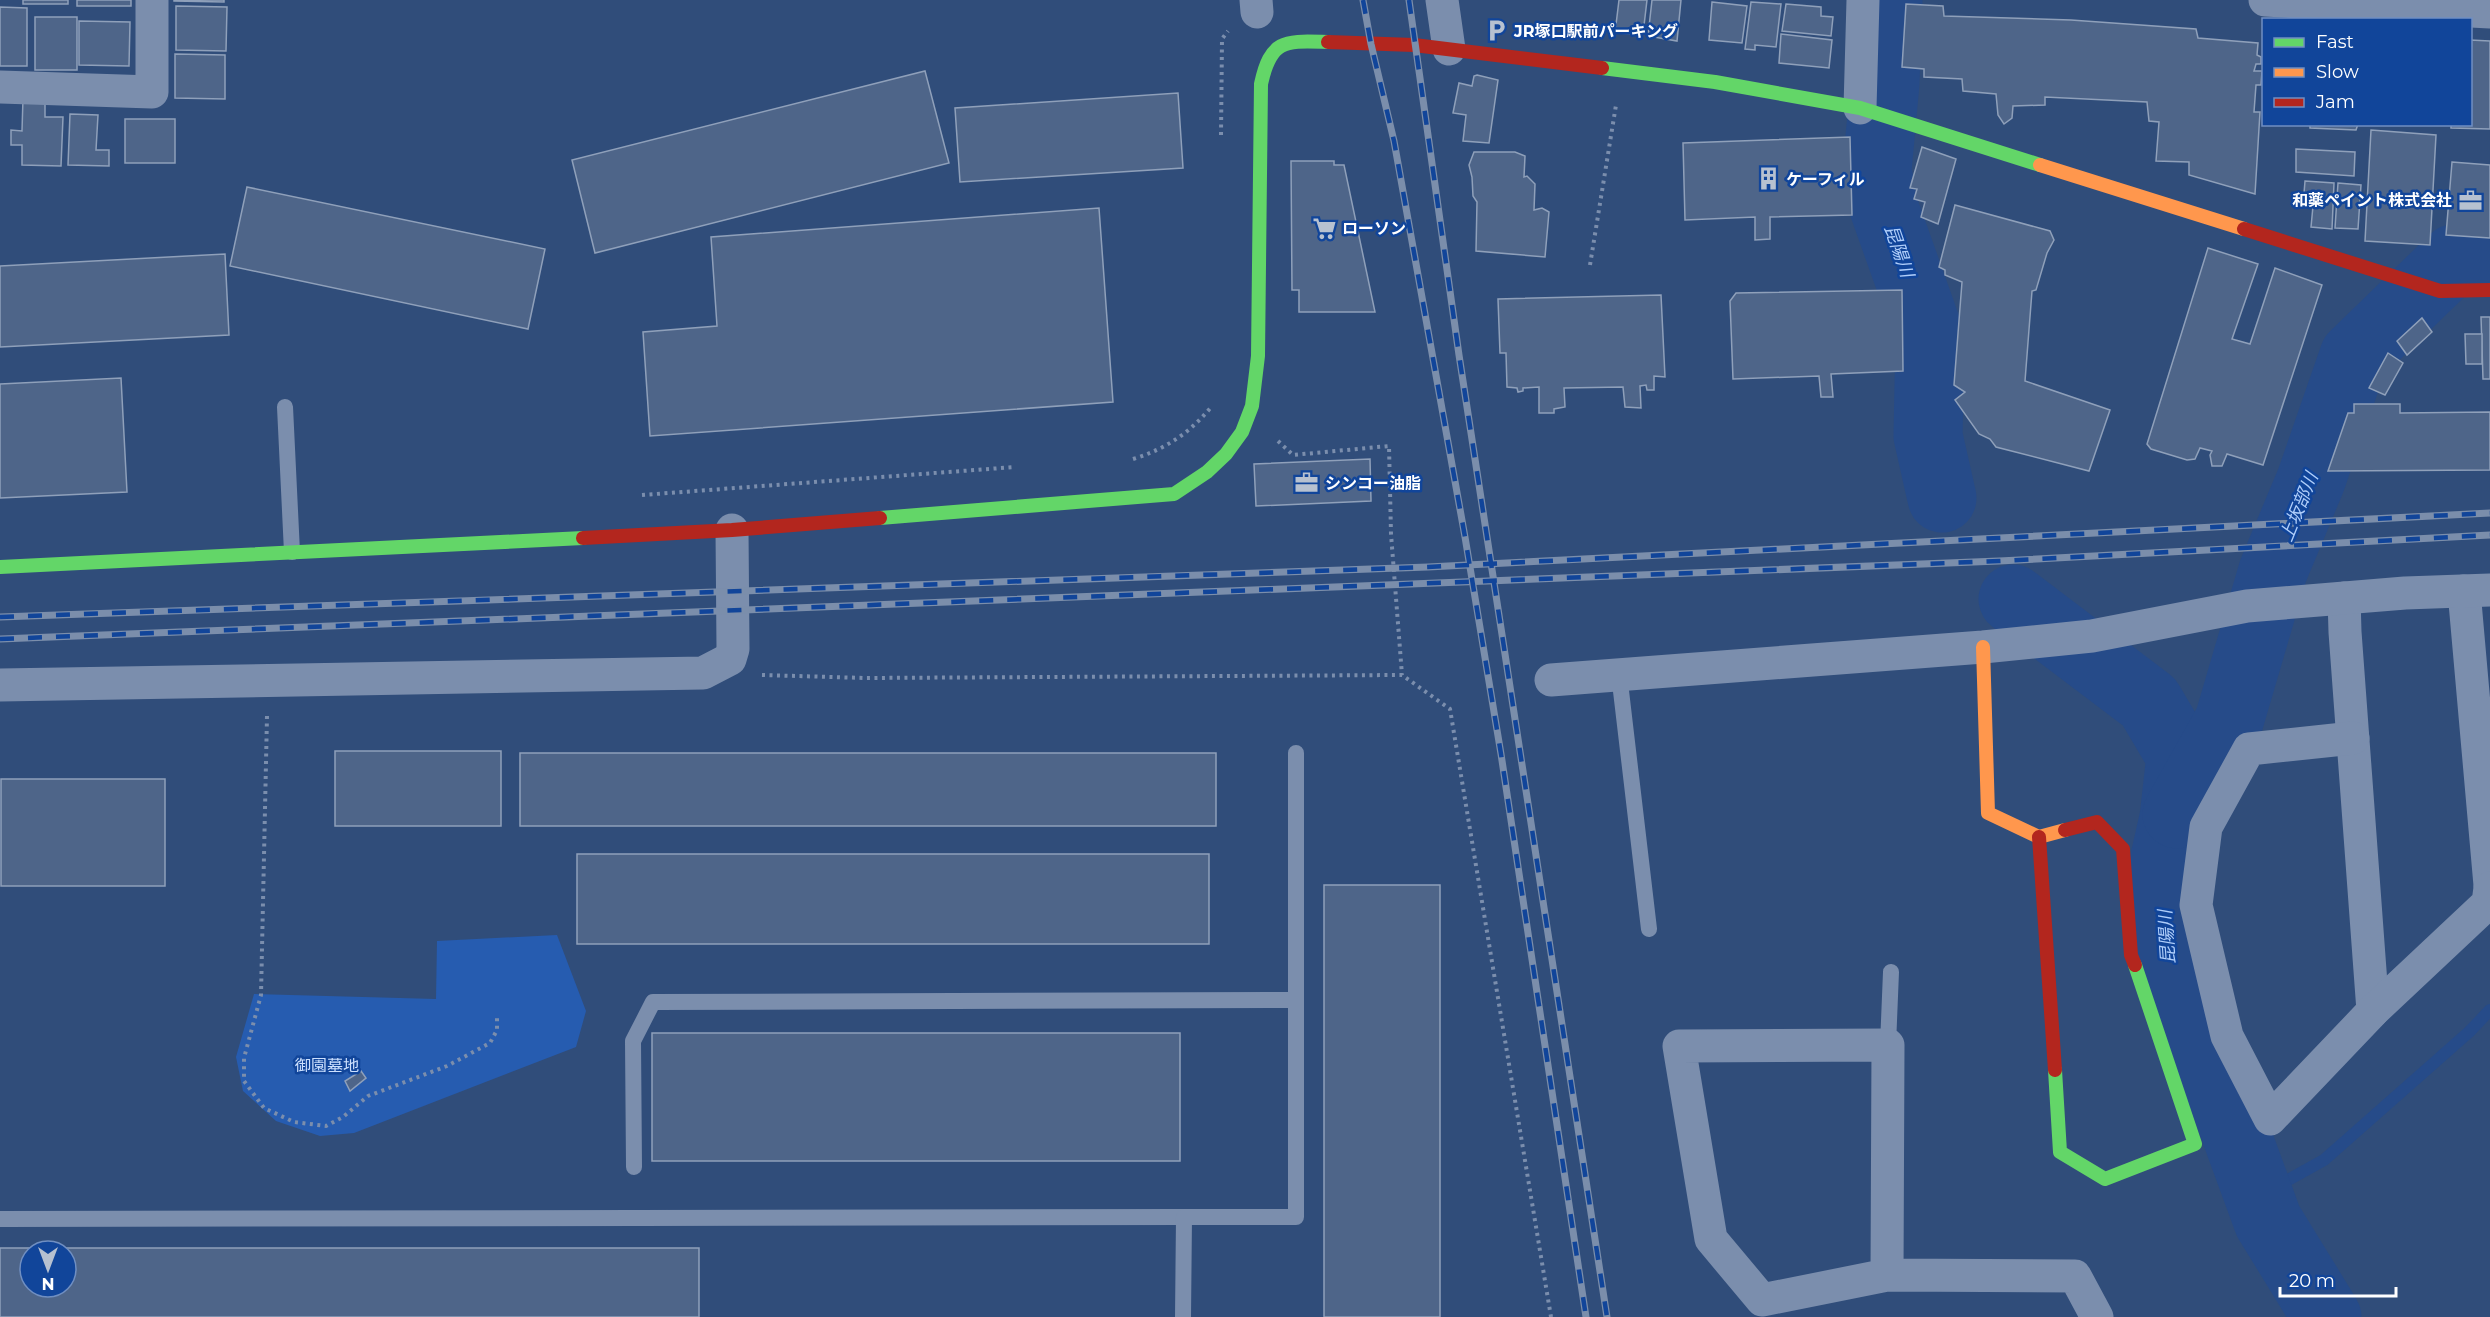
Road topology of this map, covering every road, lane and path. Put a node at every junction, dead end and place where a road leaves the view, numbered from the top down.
1 (152, 0) edge
2 (1442, 0) edge
3 (1863, 0) edge
4 (2265, 0) edge
5 (1249, 12) edge
6 (2490, 12) edge
7 (1449, 49) junction
8 (1621, 71) junction
9 (0, 87) edge
10 (1864, 110) junction
11 (1221, 144) dead end
12 (1590, 265) dead end
13 (2490, 290) edge
14 (1215, 396) dead end
15 (285, 407) dead end
16 (1271, 434) dead end
17 (1122, 459) dead end
18 (1016, 467) dead end
19 (640, 495) dead end
20 (732, 530) junction
21 (292, 552) junction
22 (0, 567) edge
23 (2477, 590) edge
24 (2344, 598) junction
25 (1983, 647) junction
26 (1618, 674) junction
27 (761, 675) dead end
28 (1402, 675) junction
29 (1551, 680) dead end
30 (0, 685) edge
31 (267, 709) dead end
32 (2353, 738) junction
33 (1296, 753) dead end
34 (2038, 837) junction
35 (2490, 886) edge
36 (1648, 929) dead end
37 (1891, 972) dead end
38 (1296, 1000) junction
39 (2373, 1011) junction
40 (497, 1014) dead end
41 (1887, 1045) junction
42 (634, 1167) dead end
43 (1184, 1217) junction
44 (0, 1219) edge
45 (1887, 1275) junction
46 (1183, 1317) edge
47 (1551, 1317) edge
48 (2097, 1317) edge

1 - 9 street
2 - 7 street
3 - 10 street
4 - 6 street
5 - 11 path
7 - 8 street
7 - 20 street
8 - 10 street
8 - 12 path
10 - 13 street
14 - 17 path
15 - 21 lane
16 - 28 path
18 - 19 path
20 - 21 street
20 - 30 street
21 - 22 street
23 - 24 street
23 - 35 street
24 - 25 street
24 - 32 street
25 - 26 street
25 - 34 street
26 - 29 street
26 - 36 lane
27 - 28 path
28 - 47 path
31 - 40 path
32 - 39 street
32 - 39 street
33 - 38 lane
34 - 34 street
35 - 39 street
37 - 41 lane
38 - 42 lane
38 - 43 lane
41 - 45 street
41 - 45 street
43 - 44 lane
43 - 46 lane
45 - 48 street

